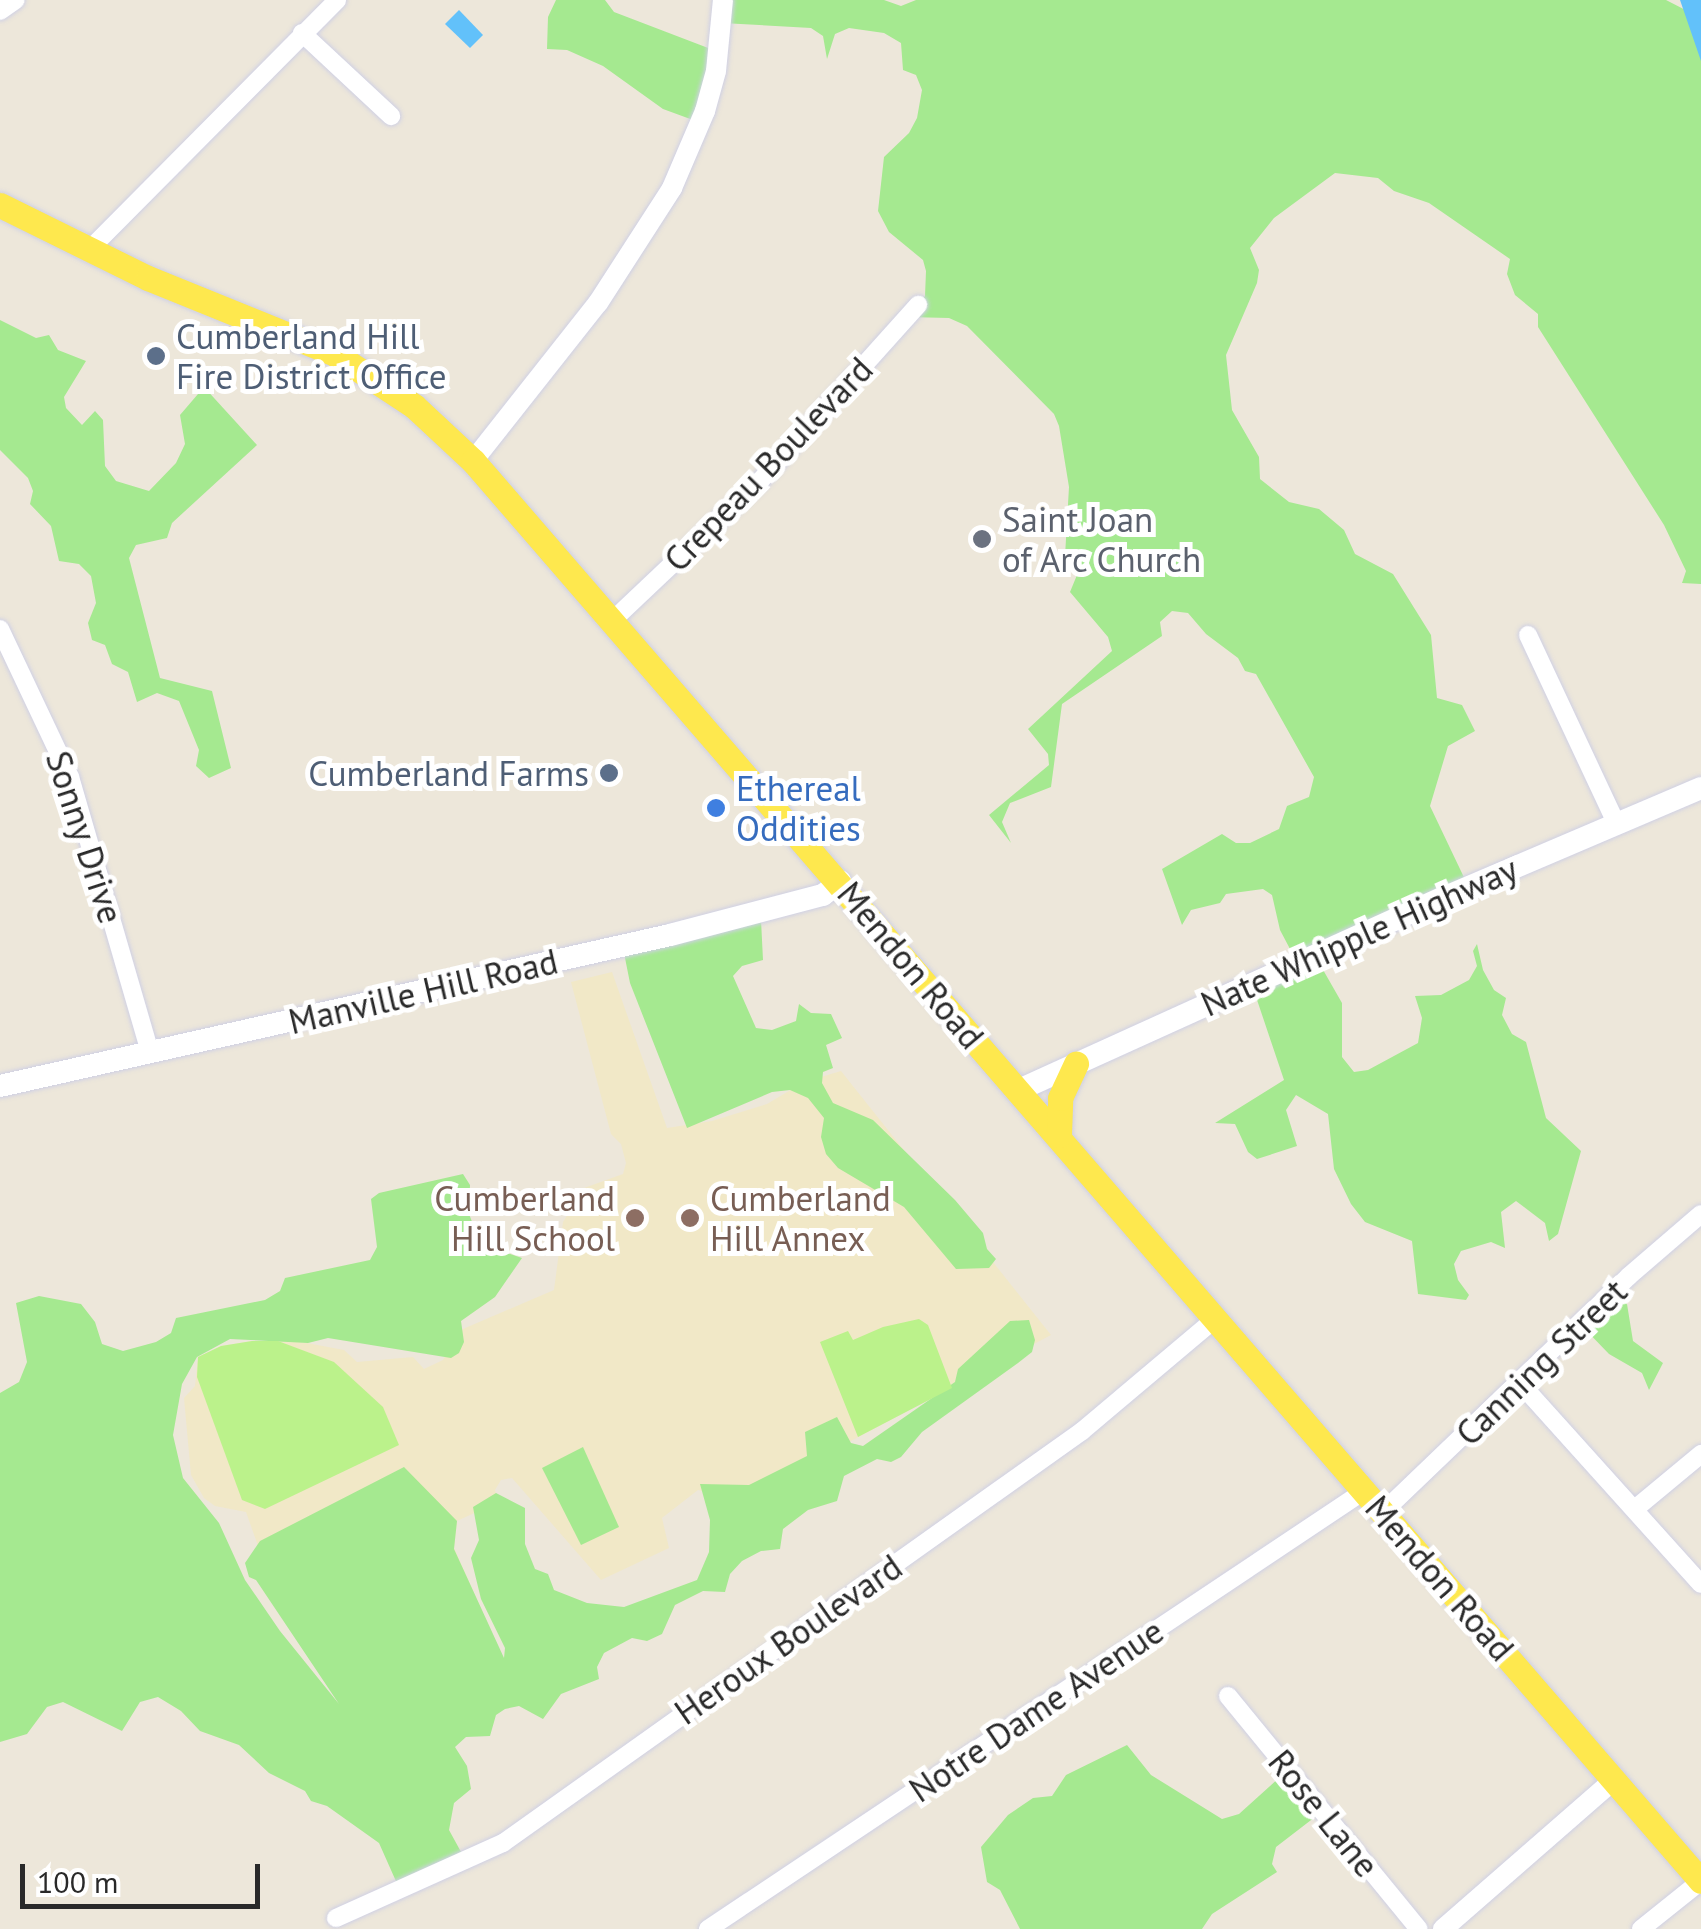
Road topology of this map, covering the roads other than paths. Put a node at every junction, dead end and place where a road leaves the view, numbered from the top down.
1 (16, 0) edge
2 (337, 0) edge
3 (723, 0) edge
4 (0, 10) edge
5 (302, 33) junction
6 (391, 116) dead end
7 (0, 205) edge
8 (88, 250) junction
9 (918, 305) dead end
10 (473, 460) junction
11 (613, 620) junction
12 (0, 629) edge
13 (1528, 635) dead end
14 (1701, 788) edge
15 (1616, 823) junction
16 (840, 880) junction
17 (150, 1052) junction
18 (1076, 1063) junction
19 (0, 1086) edge
20 (1019, 1090) junction
21 (1059, 1135) junction
22 (1701, 1214) edge
23 (1215, 1319) junction
24 (1520, 1383) junction
25 (1701, 1454) edge
26 (1364, 1491) junction
27 (1636, 1508) junction
28 (1383, 1512) junction
29 (1701, 1584) edge
30 (1228, 1696) dead end
31 (1614, 1780) junction
32 (1701, 1881) edge
33 (336, 1918) dead end
34 (708, 1929) edge
35 (1419, 1929) edge
36 (1442, 1929) edge
37 (1640, 1929) edge

1 - 4 street
2 - 5 street
3 - 10 street
5 - 6 street
5 - 8 street
7 - 8 main road, Mendon Road
8 - 10 main road, Mendon Road
9 - 11 street, Crepeau Boulevard
10 - 11 main road, Mendon Road
11 - 16 main road, Mendon Road
12 - 17 street, Sonny Drive
13 - 15 street
14 - 15 main road, Nate Whipple Highway
15 - 18 main road, Nate Whipple Highway
16 - 17 main road, Manville Hill Road
16 - 20 main road, Mendon Road
17 - 19 main road, Manville Hill Road
18 - 20 main road, Nate Whipple Highway
18 - 21 main road
20 - 21 main road, Mendon Road
21 - 23 main road, Mendon Road
22 - 24 street, Canning Street
23 - 26 main road, Mendon Road
23 - 33 street, Heroux Boulevard
24 - 27 street
24 - 28 street, Canning Street
25 - 27 street
26 - 28 main road, Mendon Road
26 - 34 street, Notre Dame Avenue
27 - 29 street
28 - 31 main road, Mendon Road
30 - 35 street, Rose Lane
31 - 32 main road, Mendon Road
31 - 36 street
32 - 37 street

